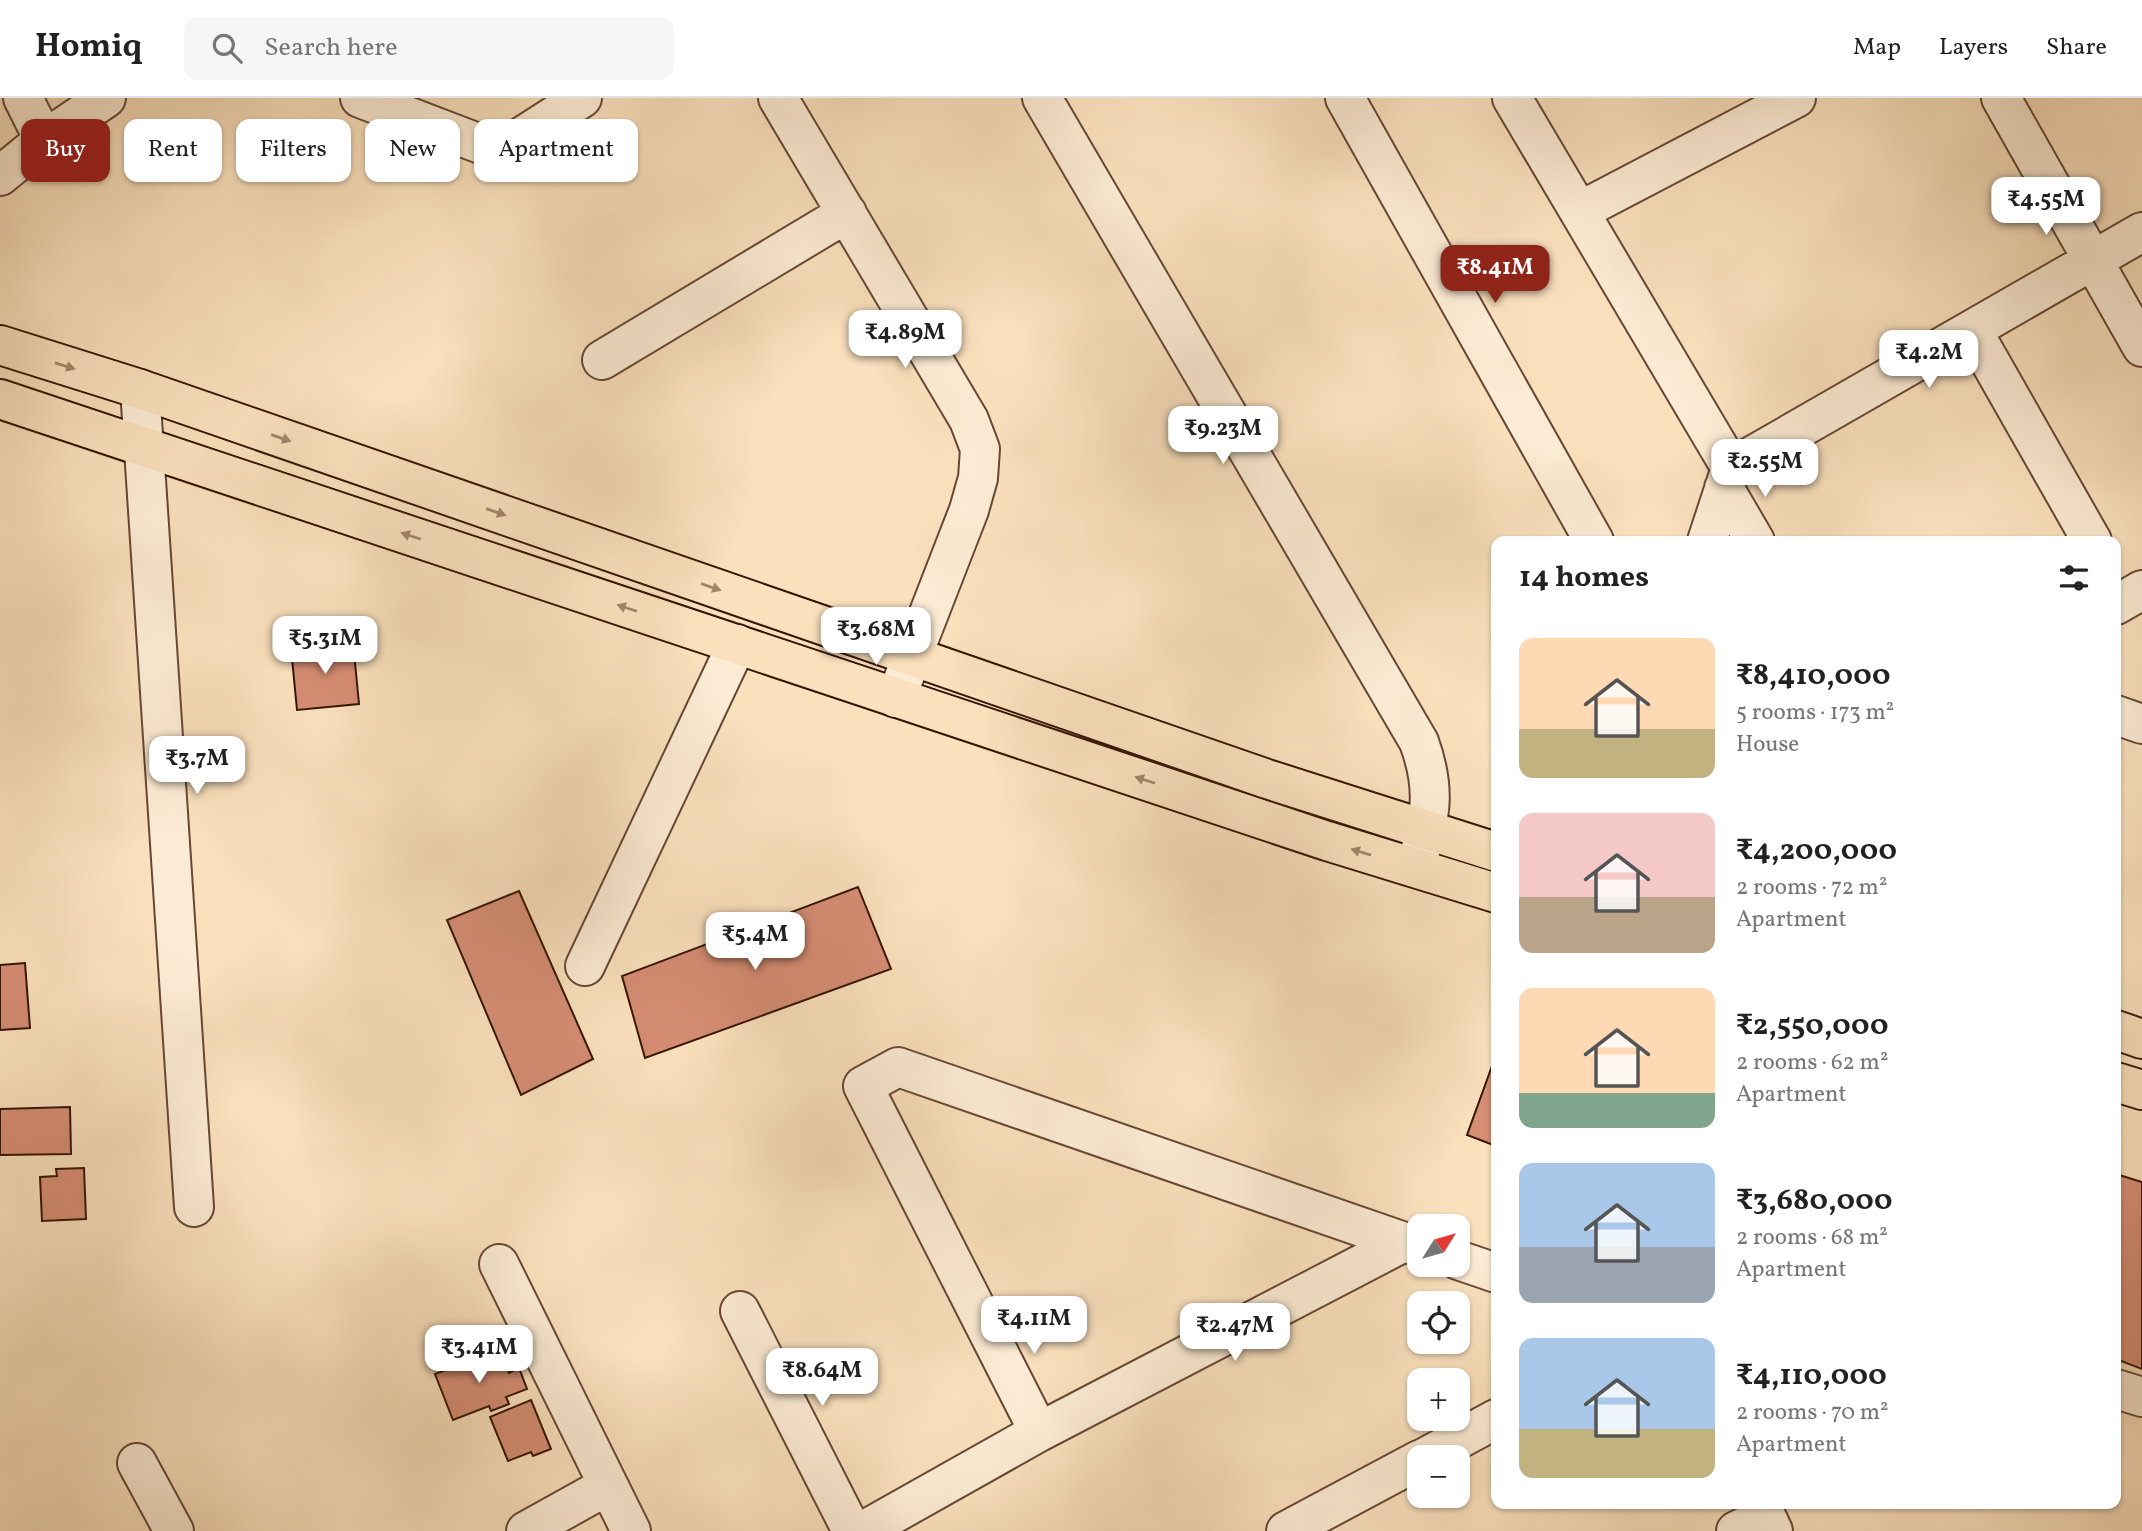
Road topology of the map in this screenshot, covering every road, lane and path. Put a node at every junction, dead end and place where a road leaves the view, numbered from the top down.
1 (23, 98) edge
2 (106, 98) edge
3 (360, 98) edge
4 (582, 98) edge
5 (778, 98) edge
6 (1042, 98) edge
7 (1345, 98) edge
8 (1512, 98) edge
9 (1796, 98) edge
10 (2001, 98) edge
11 (34, 119) edge
12 (75, 119) edge
13 (21, 159) edge
14 (0, 176) edge
15 (1580, 211) junction
16 (847, 214) junction
17 (2142, 232) edge
18 (2093, 260) junction
19 (1972, 330) junction
20 (0, 345) edge
21 (2142, 347) edge
22 (602, 360) dead end
23 (140, 389) junction
24 (0, 398) edge
25 (144, 447) junction
26 (1727, 478) junction
27 (1591, 536) edge
28 (1709, 536) edge
29 (1753, 536) edge
30 (2089, 536) edge
31 (737, 645) junction
32 (911, 657) junction
33 (896, 698) junction
34 (2121, 717) edge
35 (2142, 724) edge
36 (1426, 831) junction
37 (1491, 850) edge
38 (1415, 868) junction
39 (1491, 891) edge
40 (585, 965) dead end
41 (2121, 1032) edge
42 (2142, 1038) edge
43 (2121, 1084) edge
44 (2142, 1090) edge
45 (194, 1207) dead end
46 (1407, 1242) edge
47 (1407, 1247) edge
48 (499, 1264) dead end
49 (1470, 1264) edge
50 (1491, 1271) edge
51 (740, 1311) dead end
52 (2121, 1391) edge
53 (2142, 1397) edge
54 (1491, 1422) edge
55 (1039, 1432) junction
56 (1448, 1445) edge
57 (137, 1463) dead end
58 (1407, 1466) edge
59 (607, 1486) junction
60 (174, 1531) edge
61 (526, 1531) edge
62 (631, 1531) edge
63 (852, 1531) edge
64 (863, 1531) edge
65 (1286, 1531) edge

1 - 11 street
2 - 12 street
3 - 4 street
5 - 16 street
6 - 36 street
7 - 27 street
8 - 15 street
9 - 15 street
10 - 18 street
13 - 14 street
15 - 26 street
16 - 22 street
16 - 32 street
17 - 18 street
18 - 19 street
18 - 21 street
19 - 26 street
19 - 30 street
20 -> 23 main road
23 - 25 street
23 -> 32 main road
24 - 25 main road
31 -> 25 main road
25 - 45 street
26 - 28 street
26 - 29 street
31 - 33 main road
31 - 40 street
32 - 33 street
32 - 36 main road
38 -> 33 main road
34 - 35 street
36 - 37 main road
36 - 38 street
38 - 39 main road
41 - 42 main road
43 - 44 main road
46 - 55 street
47 - 55 street
48 - 59 street
49 - 50 street
51 - 63 street
52 - 53 street
54 - 56 street
55 - 64 street
57 - 60 street
58 - 65 street
59 - 61 street
59 - 62 street

